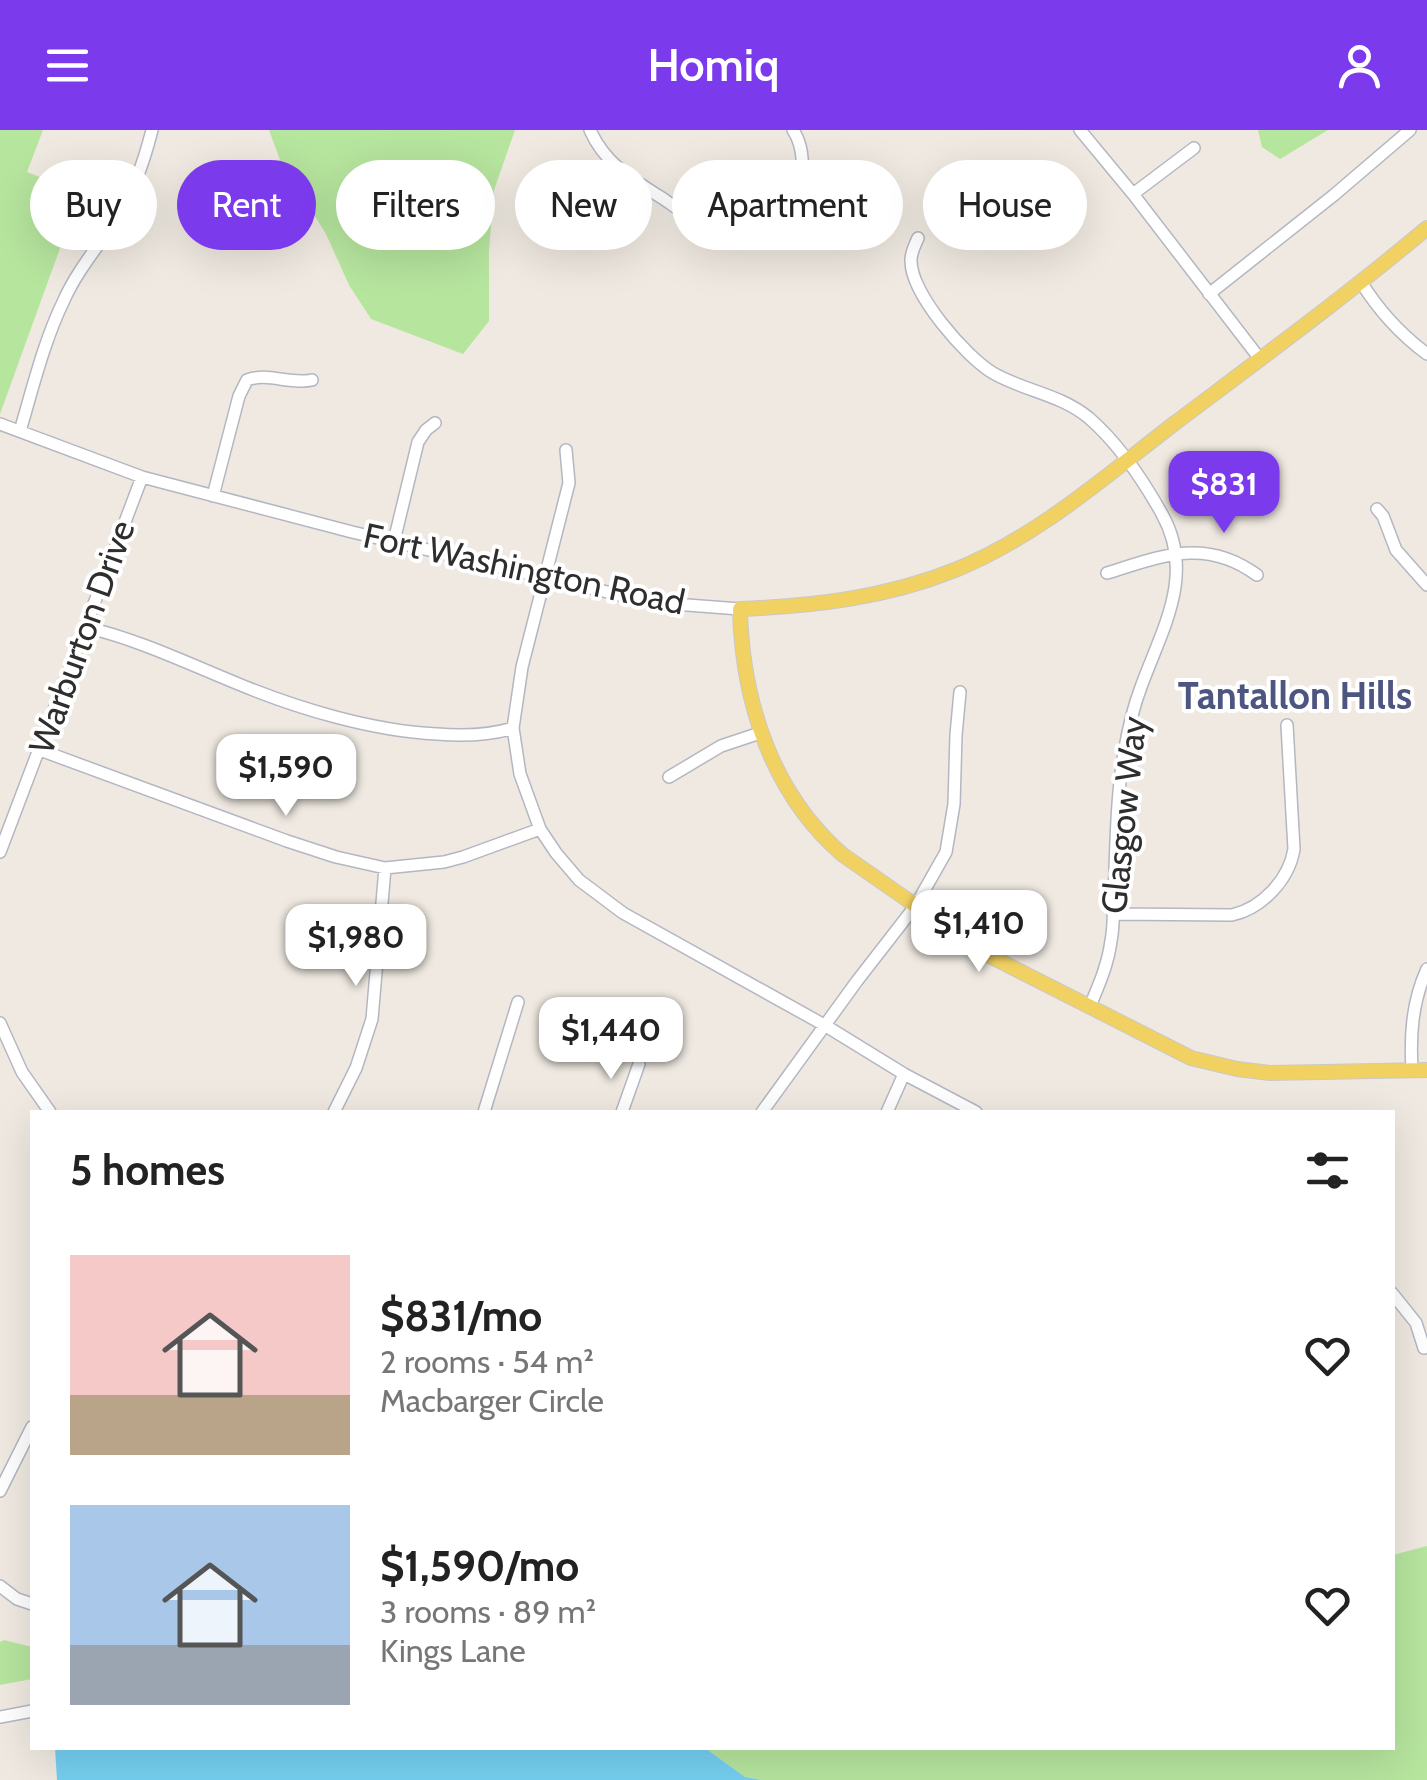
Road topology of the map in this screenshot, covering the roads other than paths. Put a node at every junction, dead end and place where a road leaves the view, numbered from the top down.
1 (152, 130) edge
2 (590, 130) edge
3 (793, 130) edge
4 (1080, 130) edge
5 (1410, 130) edge
6 (1194, 148) dead end
7 (1132, 194) junction
8 (1427, 228) edge
9 (918, 238) dead end
10 (1361, 282) junction
11 (1209, 294) junction
12 (1427, 354) edge
13 (1260, 359) junction
14 (312, 380) dead end
15 (434, 423) dead end
16 (0, 424) edge
17 (20, 431) junction
18 (566, 450) dead end
19 (1128, 460) junction
20 (142, 477) junction
21 (213, 496) junction
22 (1377, 509) dead end
23 (394, 541) junction
24 (1176, 553) junction
25 (1107, 574) dead end
26 (1257, 575) dead end
27 (547, 577) junction
28 (1427, 585) edge
29 (740, 609) junction
30 (85, 627) junction
31 (960, 692) dead end
32 (1287, 725) dead end
33 (513, 728) junction
34 (760, 733) junction
35 (40, 750) junction
36 (668, 777) dead end
37 (540, 829) junction
38 (0, 852) edge
39 (385, 868) junction
40 (916, 905) junction
41 (1113, 914) junction
42 (1427, 969) edge
43 (518, 1002) dead end
44 (1090, 1006) junction
45 (0, 1023) edge
46 (826, 1026) junction
47 (638, 1064) dead end
48 (1419, 1070) edge
49 (904, 1074) junction
50 (49, 1110) edge
51 (335, 1110) edge
52 (485, 1110) edge
53 (623, 1110) edge
54 (763, 1110) edge
55 (889, 1110) edge
56 (972, 1110) edge
57 (1395, 1298) edge
58 (1424, 1348) dead end
59 (30, 1431) edge
60 (0, 1491) edge
61 (0, 1586) edge
62 (30, 1603) edge
63 (30, 1711) edge
64 (0, 1717) edge

1 - 17 street
2 - 3 street
4 - 7 street
5 - 11 street
6 - 7 street
7 - 11 street
8 - 10 main road, Fort Washington Road
9 - 19 street, Glasgow Way
10 - 12 street
10 - 13 main road, Fort Washington Road
11 - 13 street
13 - 19 main road, Fort Washington Road
14 - 21 street
15 - 23 street
16 - 17 street, Fort Washington Road
17 - 20 street, Fort Washington Road
18 - 27 street
19 - 24 street, Glasgow Way
19 - 29 main road, Fort Washington Road
20 - 21 street, Fort Washington Road
20 - 30 street, Warburton Drive
21 - 23 street, Fort Washington Road
22 - 28 street
23 - 27 street, Fort Washington Road
24 - 25 street
24 - 26 street
24 - 41 street, Glasgow Way
27 - 29 street, Fort Washington Road
27 - 33 street
29 - 34 main road
30 - 33 street
30 - 35 street, Warburton Drive
31 - 40 street
32 - 41 street
33 - 37 street
34 - 36 street
34 - 40 main road
35 - 38 street, Warburton Drive
35 - 39 street
37 - 39 street
37 - 46 street
39 - 51 street
40 - 44 main road
40 - 46 street
41 - 44 street, Glasgow Way
42 - 48 street
43 - 52 street
44 - 48 main road
45 - 50 street
46 - 49 street
46 - 54 street
47 - 53 street
49 - 55 street
49 - 56 street
57 - 58 street
59 - 60 street
61 - 62 street
63 - 64 street

